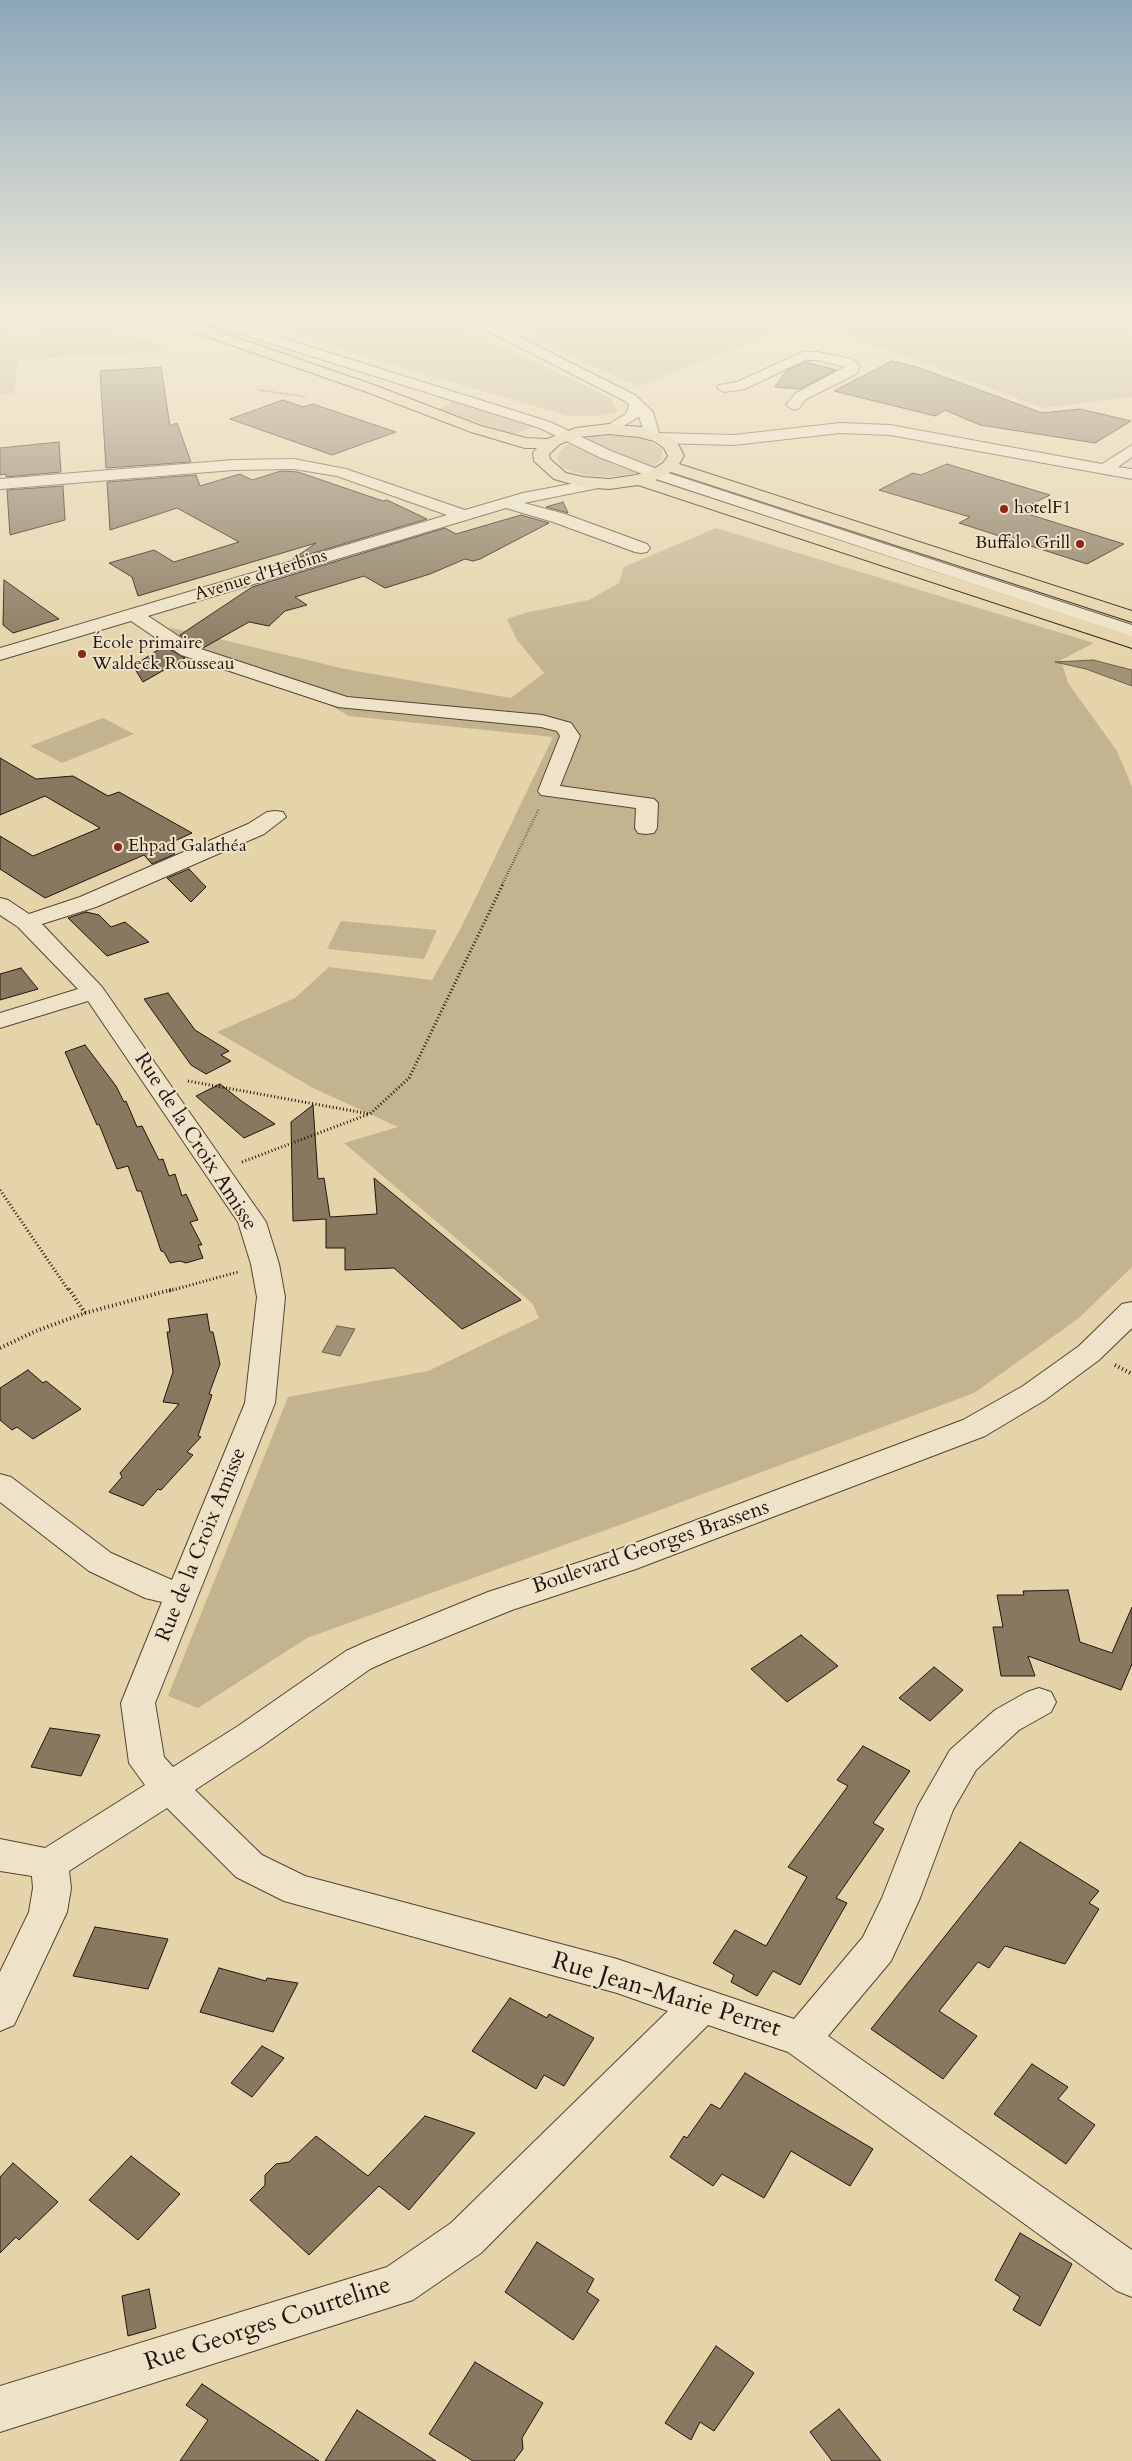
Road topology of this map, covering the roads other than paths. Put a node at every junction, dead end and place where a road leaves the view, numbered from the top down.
1 (478, 430) edge
2 (479, 430) edge
3 (555, 430) edge
4 (604, 430) edge
5 (626, 430) edge
6 (653, 430) edge
7 (824, 430) edge
8 (886, 430) edge
9 (567, 436) junction
10 (656, 436) junction
11 (734, 440) junction
12 (549, 444) junction
13 (1132, 450) edge
14 (542, 461) junction
15 (1106, 468) junction
16 (660, 469) junction
17 (555, 474) junction
18 (1132, 474) edge
19 (0, 484) edge
20 (597, 484) junction
21 (523, 498) junction
22 (504, 503) junction
23 (463, 515) junction
24 (642, 548) dead end
25 (134, 614) junction
26 (1132, 617) edge
27 (1132, 631) edge
28 (1132, 642) edge
29 (0, 654) edge
30 (275, 818) dead end
31 (646, 828) dead end
32 (0, 905) edge
33 (26, 922) junction
34 (94, 992) junction
35 (0, 1021) edge
36 (1132, 1311) edge
37 (0, 1484) edge
38 (181, 1594) junction
39 (1039, 1702) dead end
40 (170, 1788) junction
41 (0, 1856) edge
42 (50, 1864) junction
43 (702, 2004) junction
44 (0, 2013) edge
45 (801, 2039) junction
46 (1132, 2276) edge
47 (0, 2409) edge

1 - 14 main road
2 - 12 main road
3 - 9 street
4 - 9 main road
5 - 10 main road
6 - 10 street
7 - 11 street
8 - 15 street
9 - 12 main road
9 - 16 street
10 - 11 street
10 - 16 main road
11 - 16 street
12 - 14 main road
13 - 15 street
14 - 17 main road
15 - 18 street
16 - 20 main road
16 - 26 main road
16 - 27 street
16 - 28 main road
17 - 20 main road
17 - 21 street, Avenue d'Herbins
19 - 23 street
20 - 21 street, Avenue d'Herbins
21 - 22 street, Avenue d'Herbins
22 - 23 street, Avenue d'Herbins
22 - 24 street
23 - 25 street, Avenue d'Herbins
25 - 29 street, Avenue d'Herbins
25 - 31 street
30 - 33 street
32 - 33 street, Rue de la Croix Amisse
33 - 34 street, Rue de la Croix Amisse
34 - 35 street
34 - 38 street, Rue de la Croix Amisse
36 - 40 street, Boulevard Georges Brassens
37 - 38 street
38 - 40 street, Rue de la Croix Amisse
39 - 45 street
40 - 42 street, Boulevard Georges Brassens
40 - 43 street, Rue Jean-Marie Perret
41 - 42 street
42 - 44 street
43 - 45 street, Rue Jean-Marie Perret
43 - 47 street, Rue Georges Courteline
45 - 46 street, Rue Jean-Marie Perret

